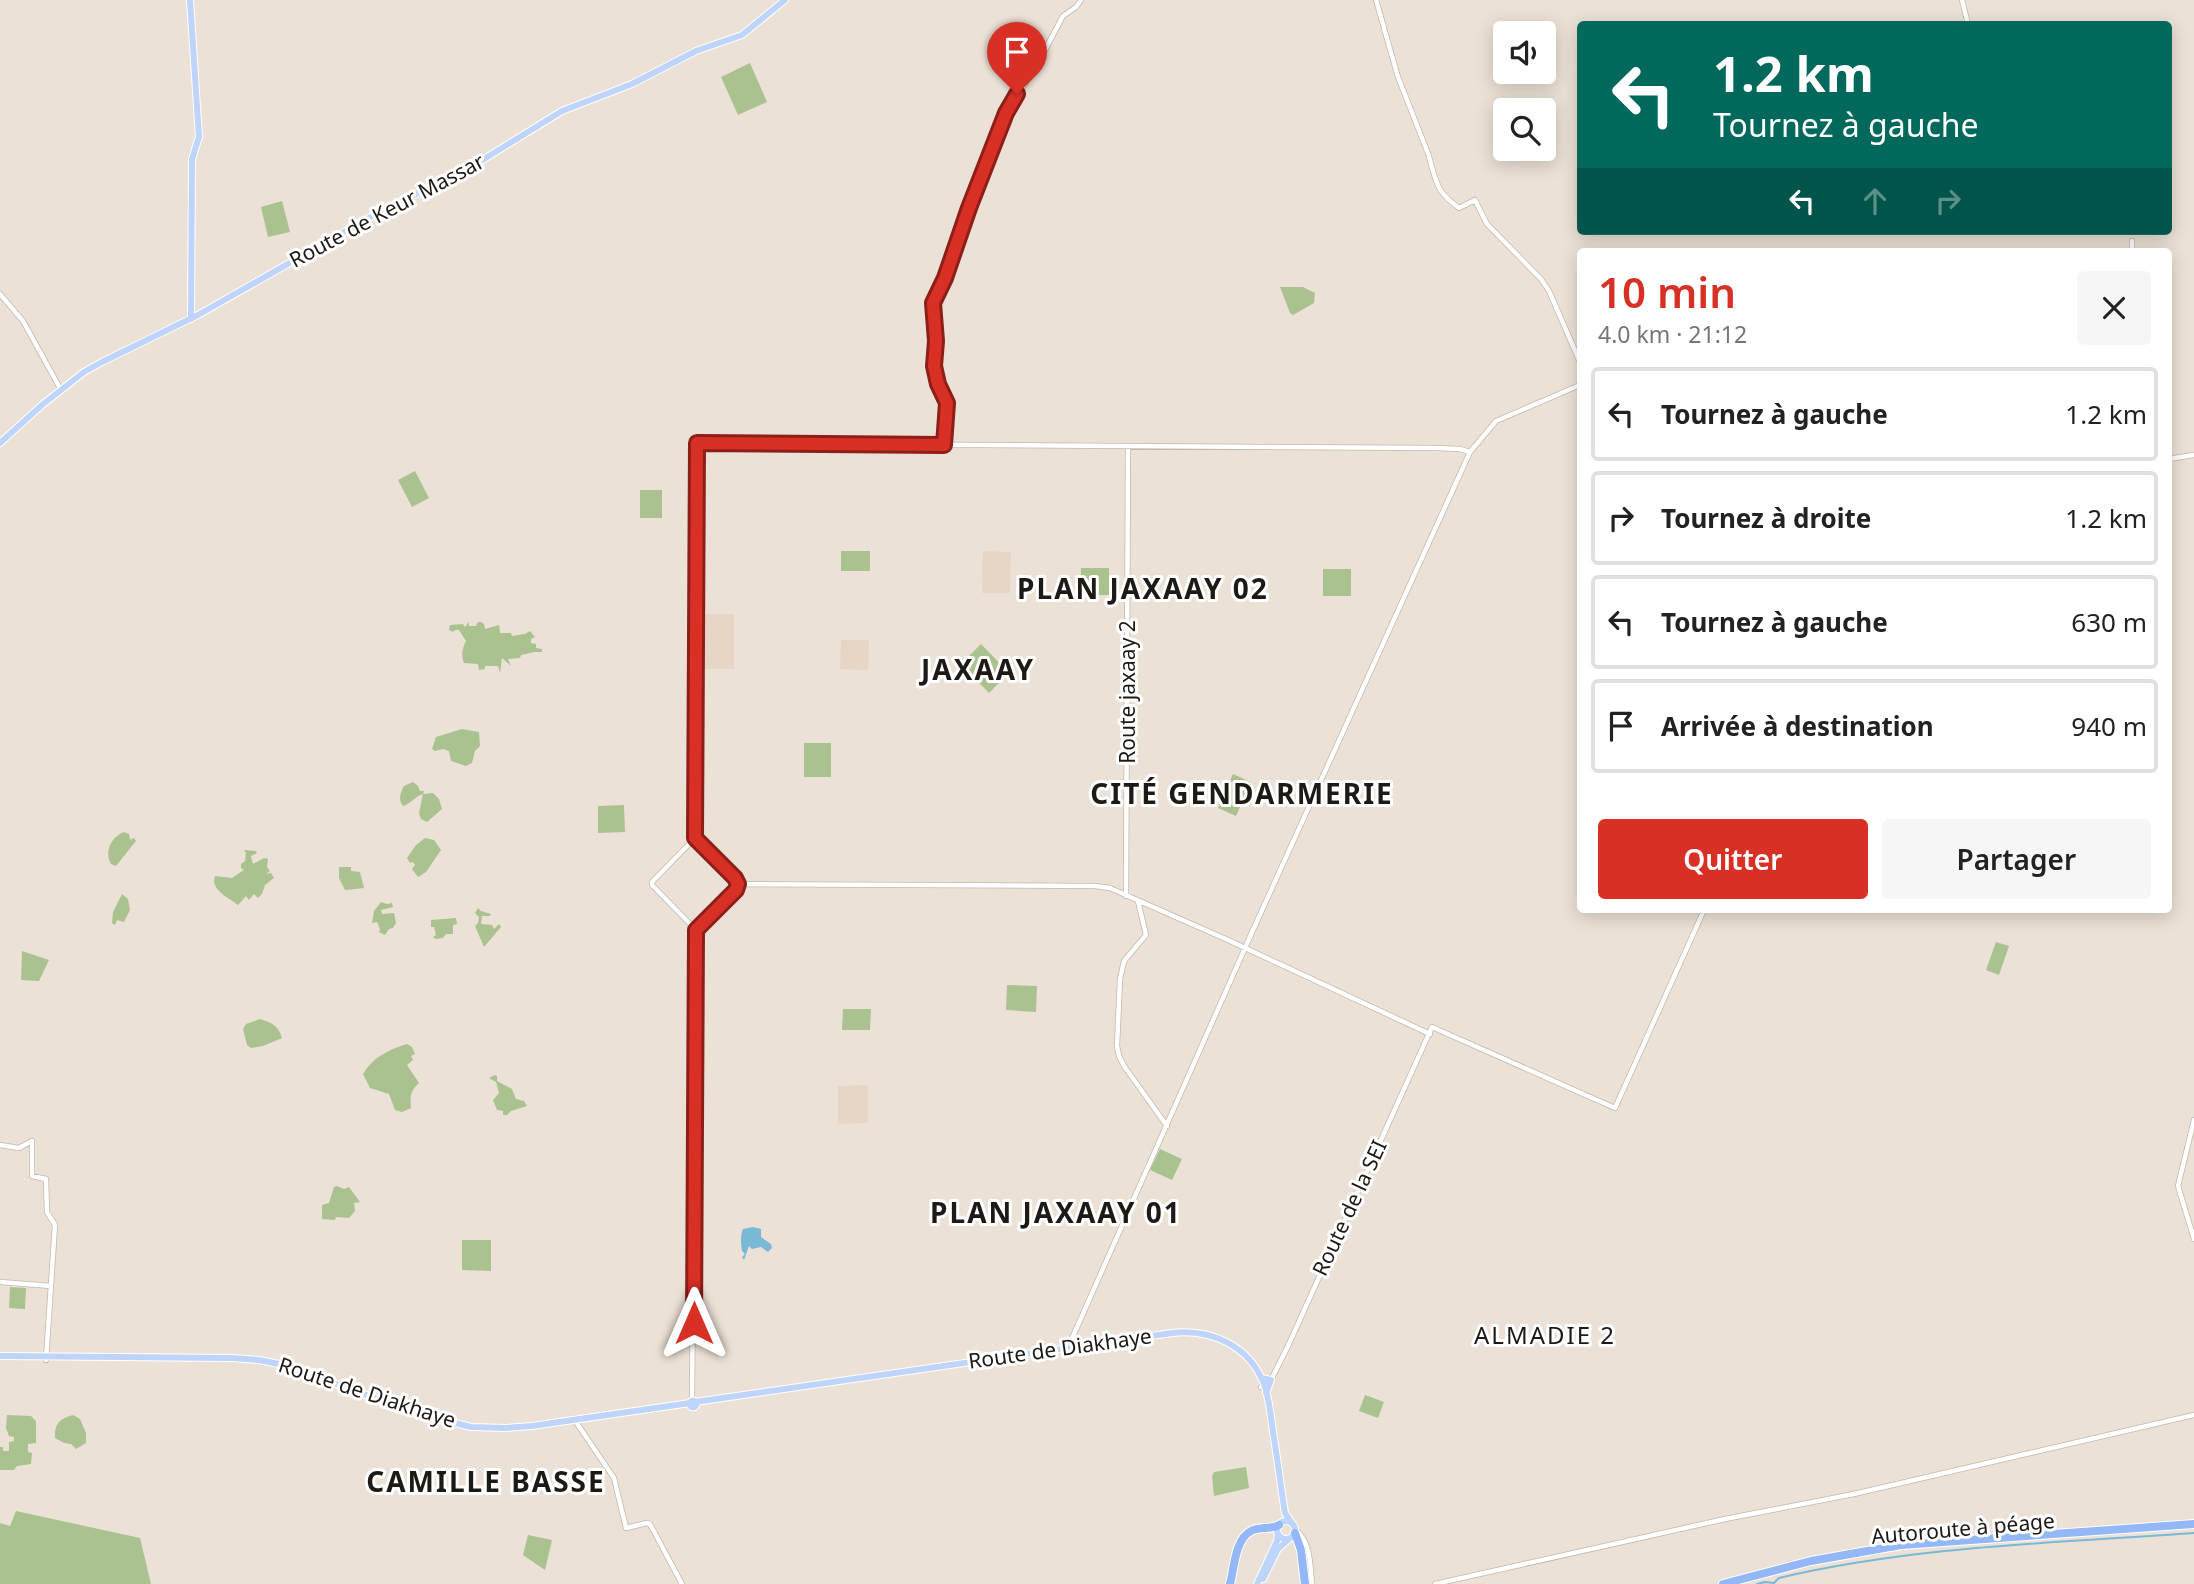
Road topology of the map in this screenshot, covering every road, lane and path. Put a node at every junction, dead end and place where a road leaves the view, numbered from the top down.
1 (190, 0) edge
2 (785, 0) edge
3 (1081, 0) edge
4 (1376, 0) edge
5 (1962, 0) edge
6 (1967, 21) edge
7 (2132, 241) dead end
8 (2132, 248) edge
9 (0, 294) edge
10 (191, 319) junction
11 (1577, 356) edge
12 (1577, 386) edge
13 (61, 390) junction
14 (0, 443) edge
15 (944, 445) junction
16 (1128, 446) junction
17 (1470, 452) junction
18 (2194, 455) edge
19 (2172, 458) edge
20 (695, 838) junction
21 (738, 884) junction
22 (1127, 889) junction
23 (1126, 896) junction
24 (1135, 900) junction
25 (1703, 913) edge
26 (696, 930) junction
27 (1246, 949) junction
28 (1430, 1034) junction
29 (2194, 1120) edge
30 (1167, 1126) junction
31 (0, 1144) edge
32 (2194, 1239) edge
33 (0, 1282) edge
34 (51, 1286) junction
35 (1073, 1338) junction
36 (1076, 1349) junction
37 (1066, 1350) junction
38 (0, 1358) edge
39 (46, 1358) junction
40 (1261, 1378) junction
41 (1271, 1380) junction
42 (1264, 1388) junction
43 (693, 1403) junction
44 (2194, 1415) edge
45 (576, 1422) junction
46 (1291, 1522) junction
47 (2194, 1526) edge
48 (1279, 1527) junction
49 (1293, 1534) junction
50 (682, 1584) edge
51 (1230, 1584) edge
52 (1259, 1584) edge
53 (1305, 1584) edge
54 (1312, 1584) edge
55 (1435, 1584) edge
56 (1723, 1584) edge
57 (1739, 1584) edge

1 - 10 main road
2 - 10 main road, Route de Keur Massar
3 - 15 street
4 - 11 street
5 - 6 street
7 - 8 street
9 - 13 street
10 - 13 main road, Route de Keur Massar
12 - 17 street
13 - 14 main road, Route de Keur Massar
15 - 16 street
15 - 20 street
16 - 17 street
16 - 22 street, Route jaxaay 2
17 - 27 street
18 - 19 street
20 - 21 street
20 - 26 street
21 - 23 street
21 - 26 street
22 - 23 street, Route jaxaay 2
22 - 24 street
23 - 24 street
24 - 27 street
24 - 30 street
25 - 28 street, Route de la SEI
26 - 43 street
27 - 28 street
27 - 30 street
28 - 41 street, Route de la SEI
29 - 32 street
30 - 35 street
31 - 34 street
33 - 34 street
34 - 39 street
35 - 36 street
35 - 37 street
36 - 37 main road, Route de Diakhaye
36 - 40 main road, Route de Diakhaye
36 - 42 main road, Route de Diakhaye
37 - 43 main road, Route de Diakhaye
38 - 39 main road, Route de Diakhaye
39 - 43 main road, Route de Diakhaye
39 - 45 main road, Route de Diakhaye
40 - 41 main road
40 - 42 main road, Route de Diakhaye
41 - 42 main road
42 - 46 main road, Route de Diakhaye
42 - 48 main road, Route de Diakhaye
43 - 45 main road, Route de Diakhaye
44 - 55 street
45 - 50 street
46 - 48 main road
46 - 49 main road, Route de Diakhaye
47 - 56 highway
47 - 57 highway, Autoroute à péage
48 - 49 main road
48 - 51 highway
48 - 52 main road
49 - 52 main road
49 - 53 highway
49 - 54 street

